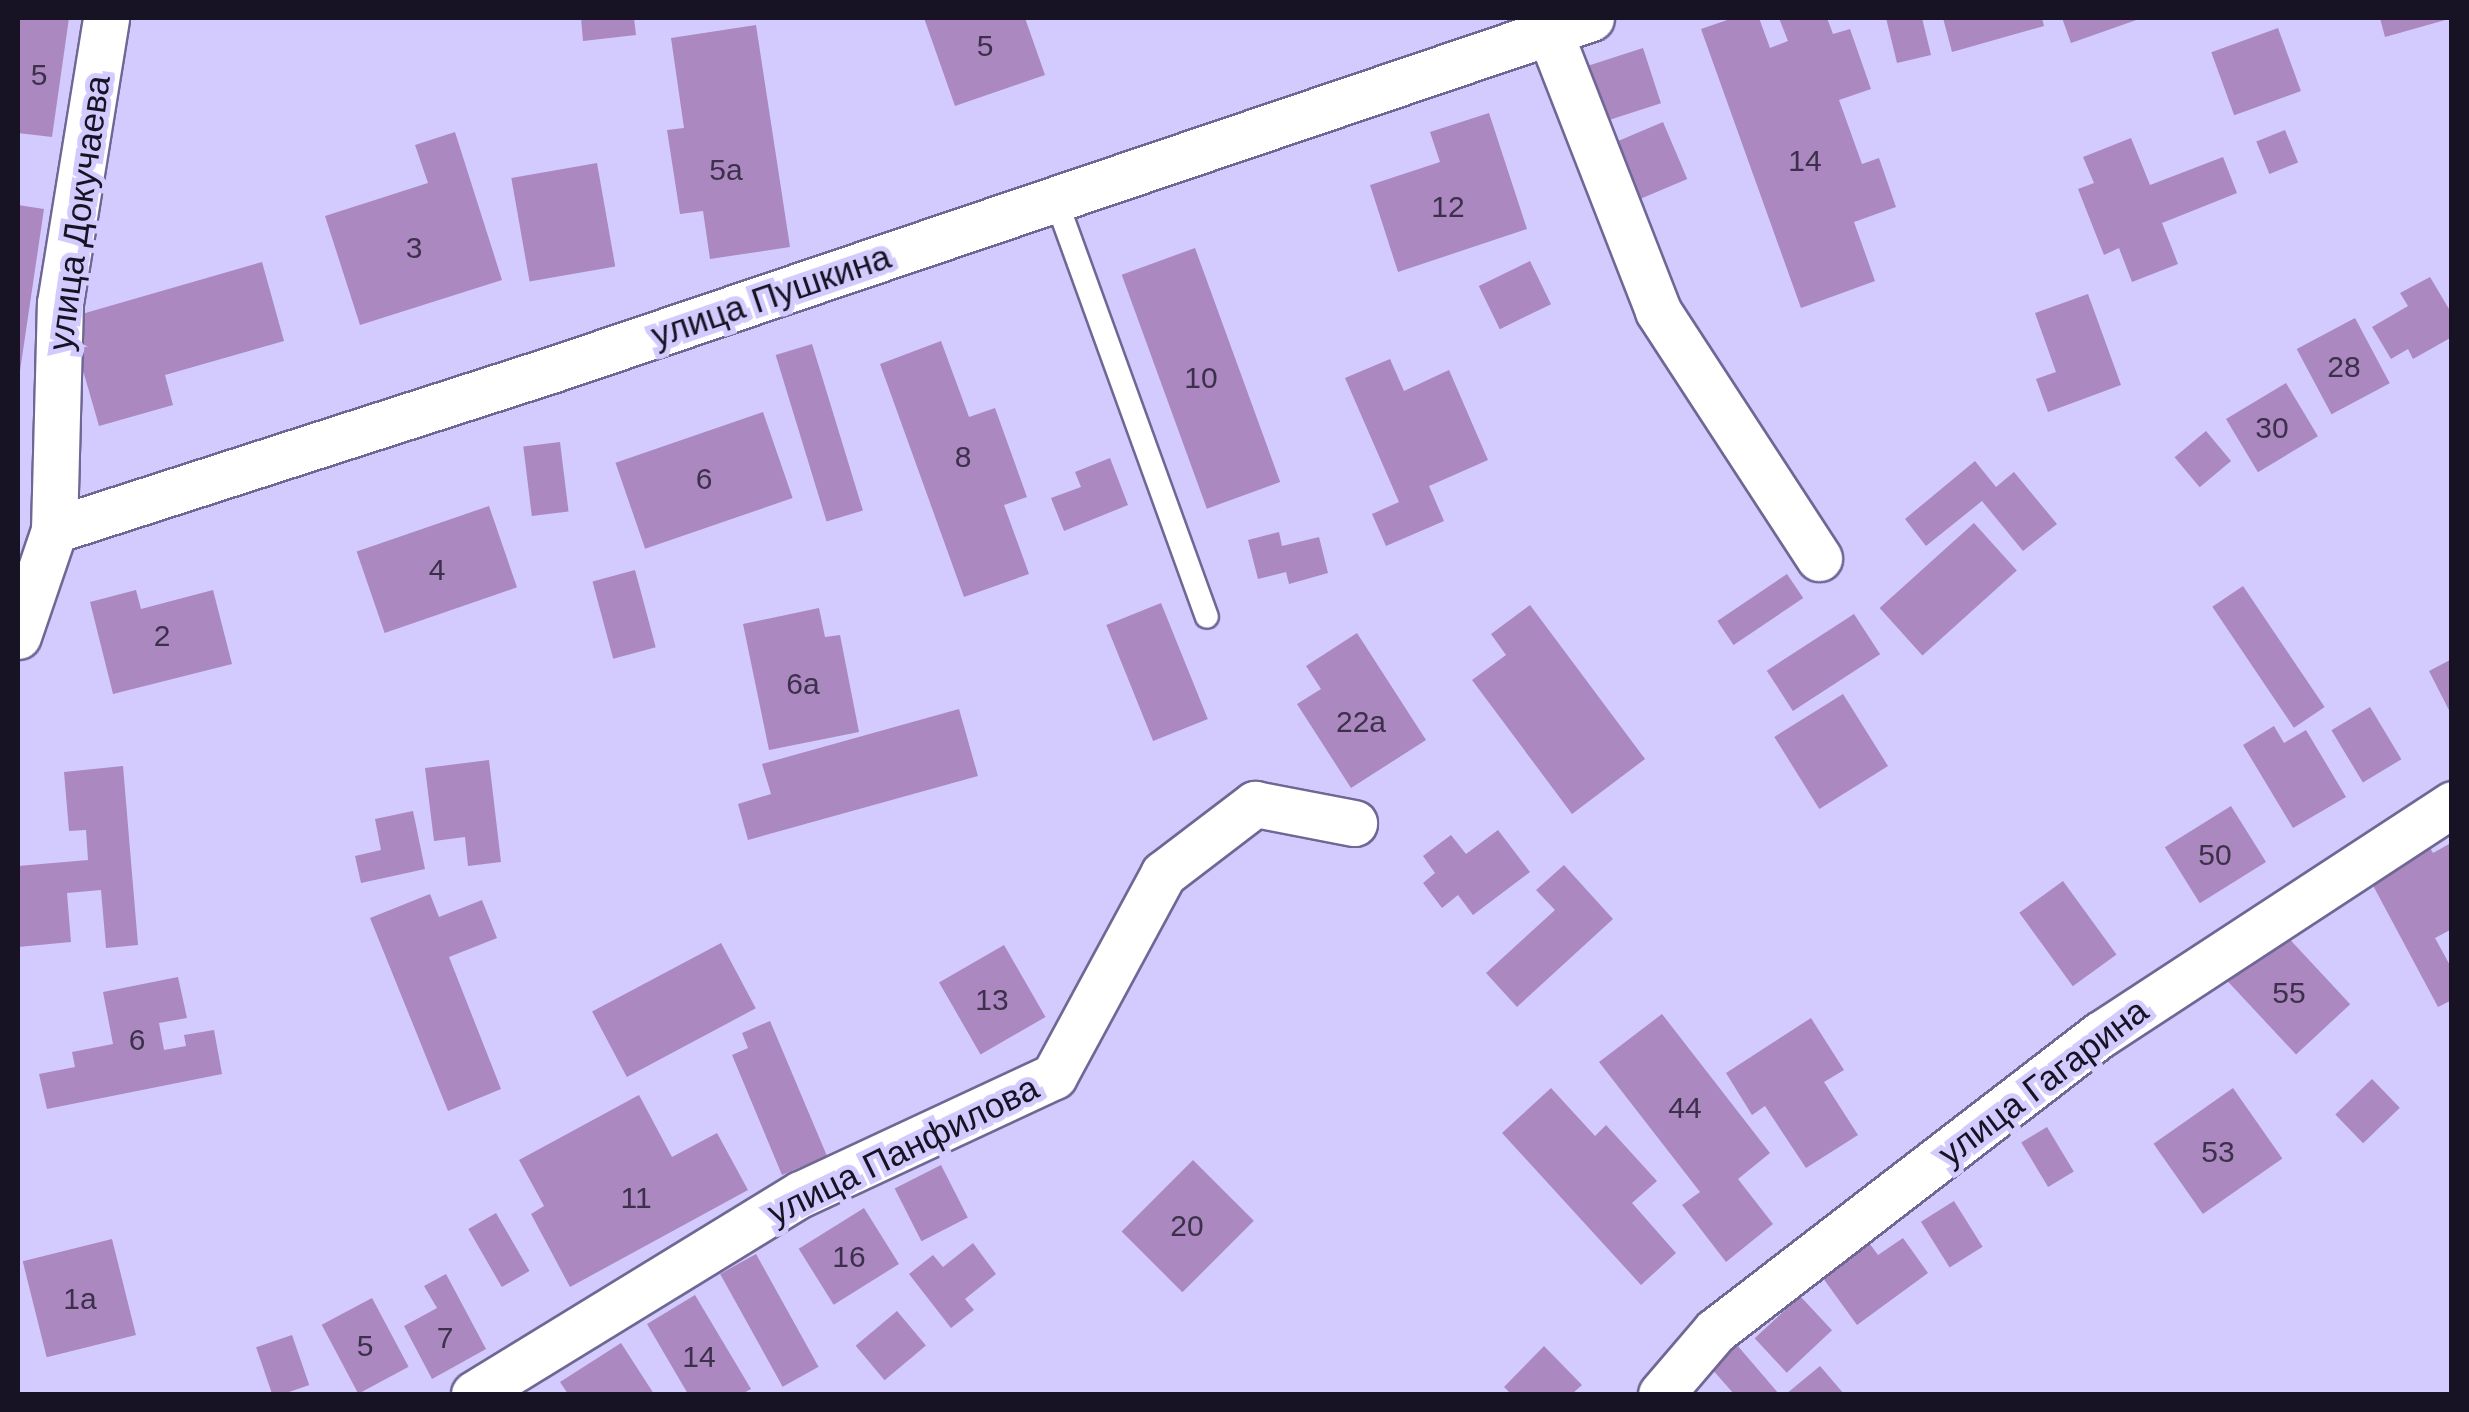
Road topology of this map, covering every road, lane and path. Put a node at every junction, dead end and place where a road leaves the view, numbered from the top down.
1 (106, 18) edge
2 (1591, 18) edge
3 (1547, 26) edge
4 (1056, 200) junction
5 (54, 530) junction
6 (1819, 558) dead end
7 (1207, 616) dead end
8 (18, 636) edge
9 (2452, 804) edge
10 (1354, 823) dead end
11 (474, 1394) edge
12 (1661, 1394) edge

1 - 5 street, улица Докучаева
2 - 3 street, улица Пушкина
3 - 4 street, улица Пушкина
3 - 6 street
4 - 5 street, улица Пушкина
4 - 7 lane
5 - 8 street
9 - 12 street, улица Гагарина
10 - 11 street, улица Панфилова

